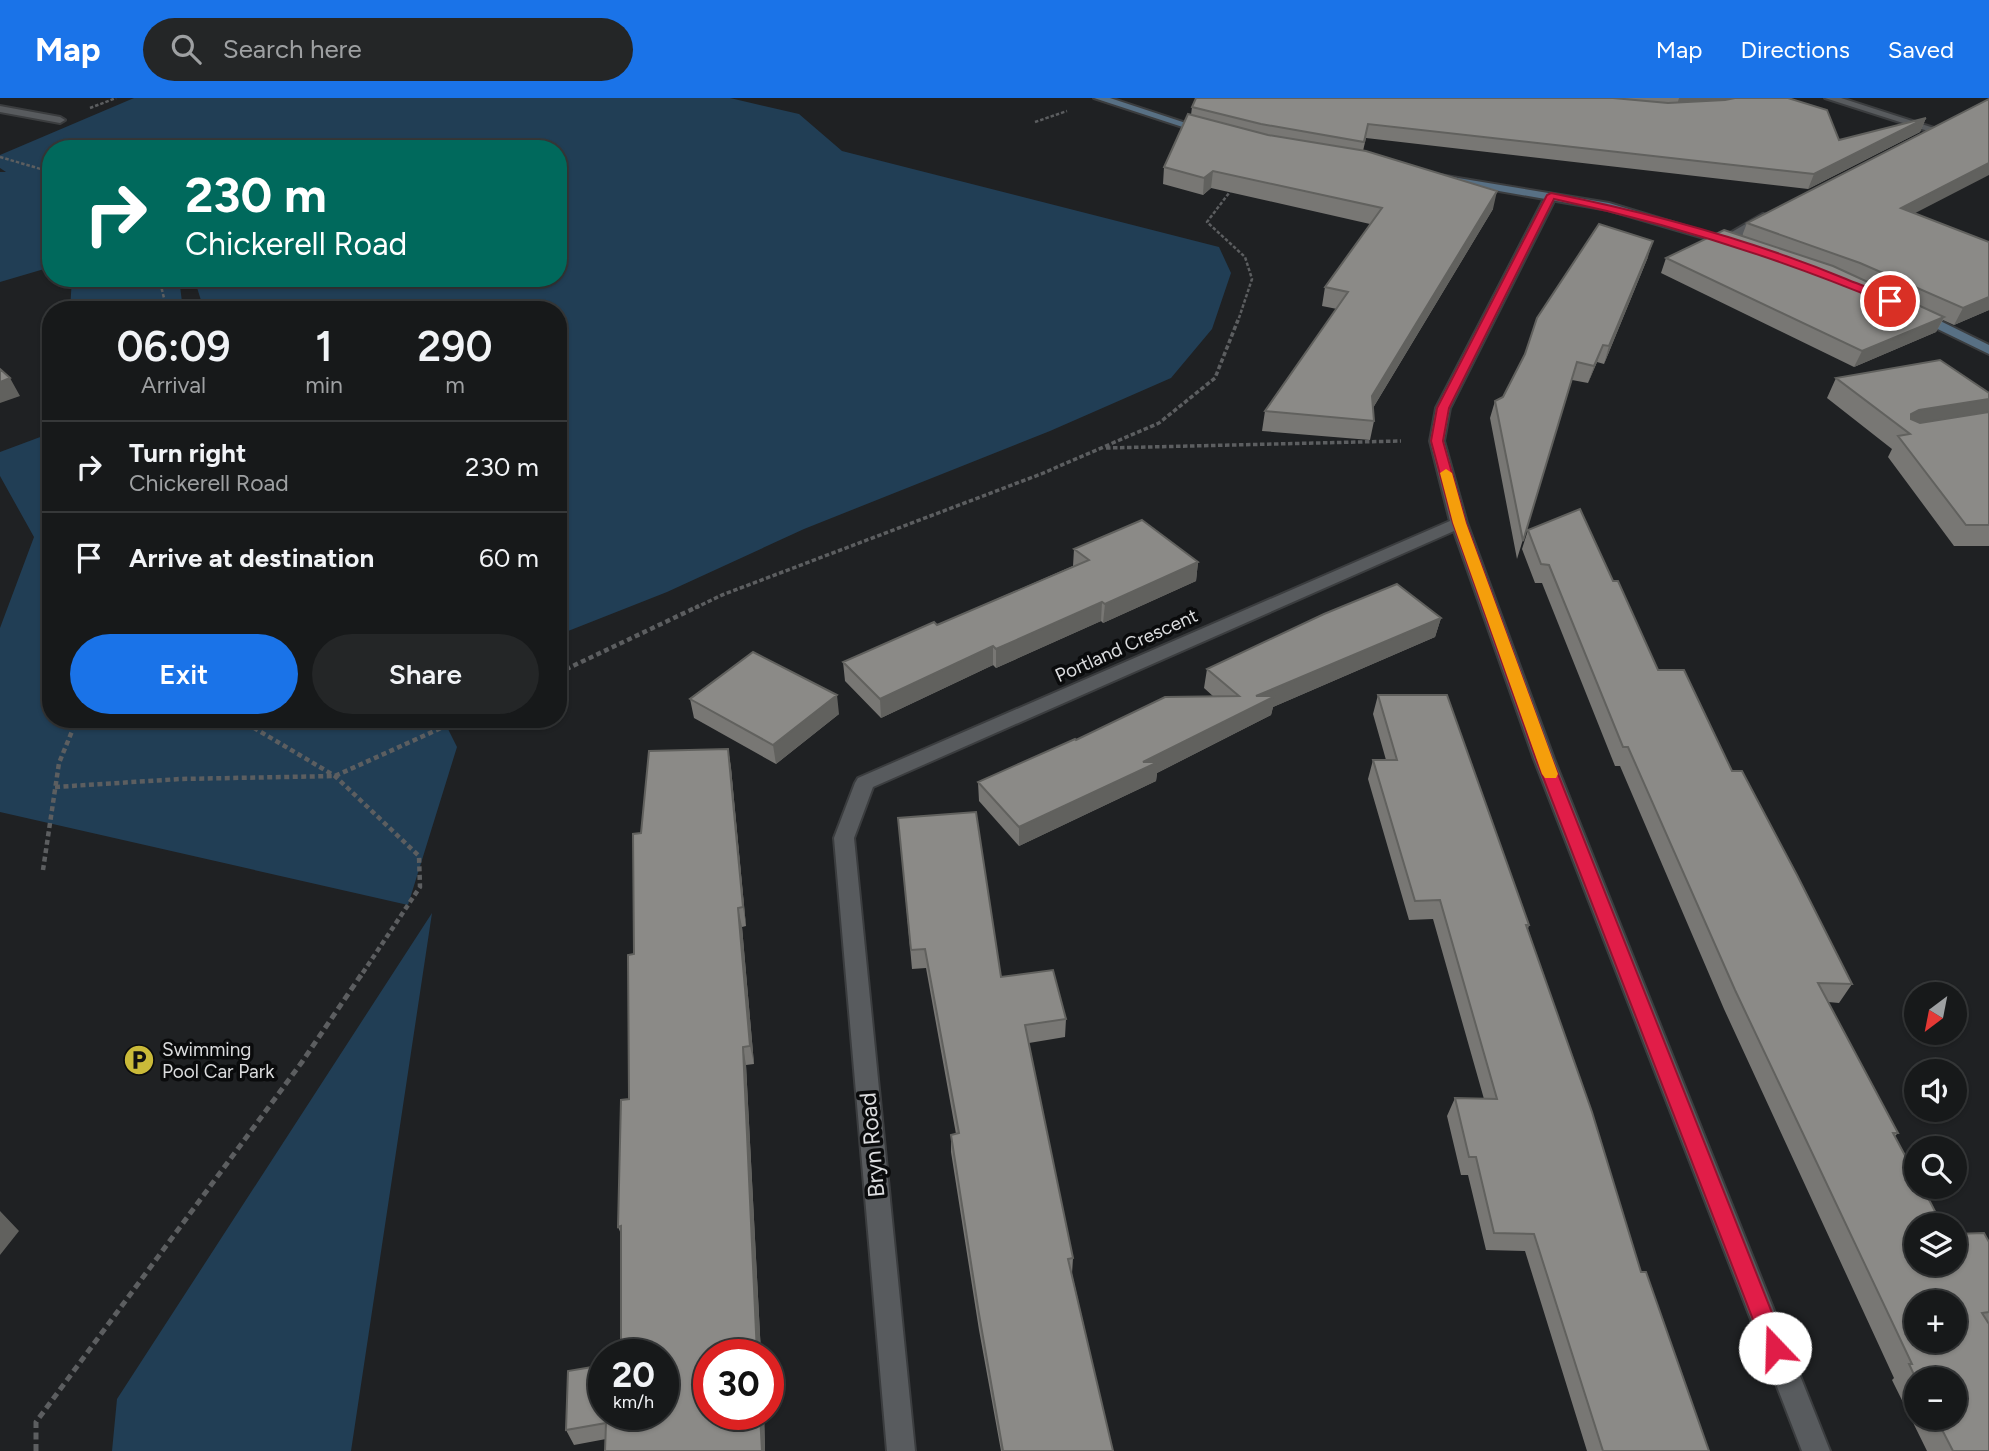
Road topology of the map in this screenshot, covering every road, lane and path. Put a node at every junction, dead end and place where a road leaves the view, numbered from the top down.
1 (1099, 98) edge
2 (1830, 98) edge
3 (0, 109) edge
4 (60, 120) dead end
5 (1219, 135) edge
6 (1924, 136) edge
7 (0, 157) edge
8 (42, 169) edge
9 (1431, 176) edge
10 (1237, 182) edge
11 (1551, 195) junction
12 (1783, 209) edge
13 (1724, 240) junction
14 (1747, 247) edge
15 (1902, 307) edge
16 (1989, 350) edge
17 (1437, 441) junction
18 (1102, 448) junction
19 (1459, 523) junction
20 (567, 669) edge
21 (73, 728) edge
22 (254, 728) edge
23 (441, 728) edge
24 (335, 776) junction
25 (55, 787) junction
26 (844, 838) joint
27 (43, 870) dead end
28 (36, 1451) edge
29 (901, 1451) edge
30 (1816, 1451) edge

1 - 5 main road
2 - 6 street
3 - 4 street
7 - 8 path
9 - 11 main road
10 - 18 path
11 - 13 main road
11 - 17 street
12 - 13 street
13 - 14 main road
15 - 16 main road
17 - 18 path
17 - 19 street
18 - 20 path
19 - 26 street, Portland Crescent
19 - 30 street
21 - 25 path
22 - 24 path
23 - 24 path
24 - 25 path
24 - 28 path
25 - 27 path
26 - 29 street, Bryn Road

